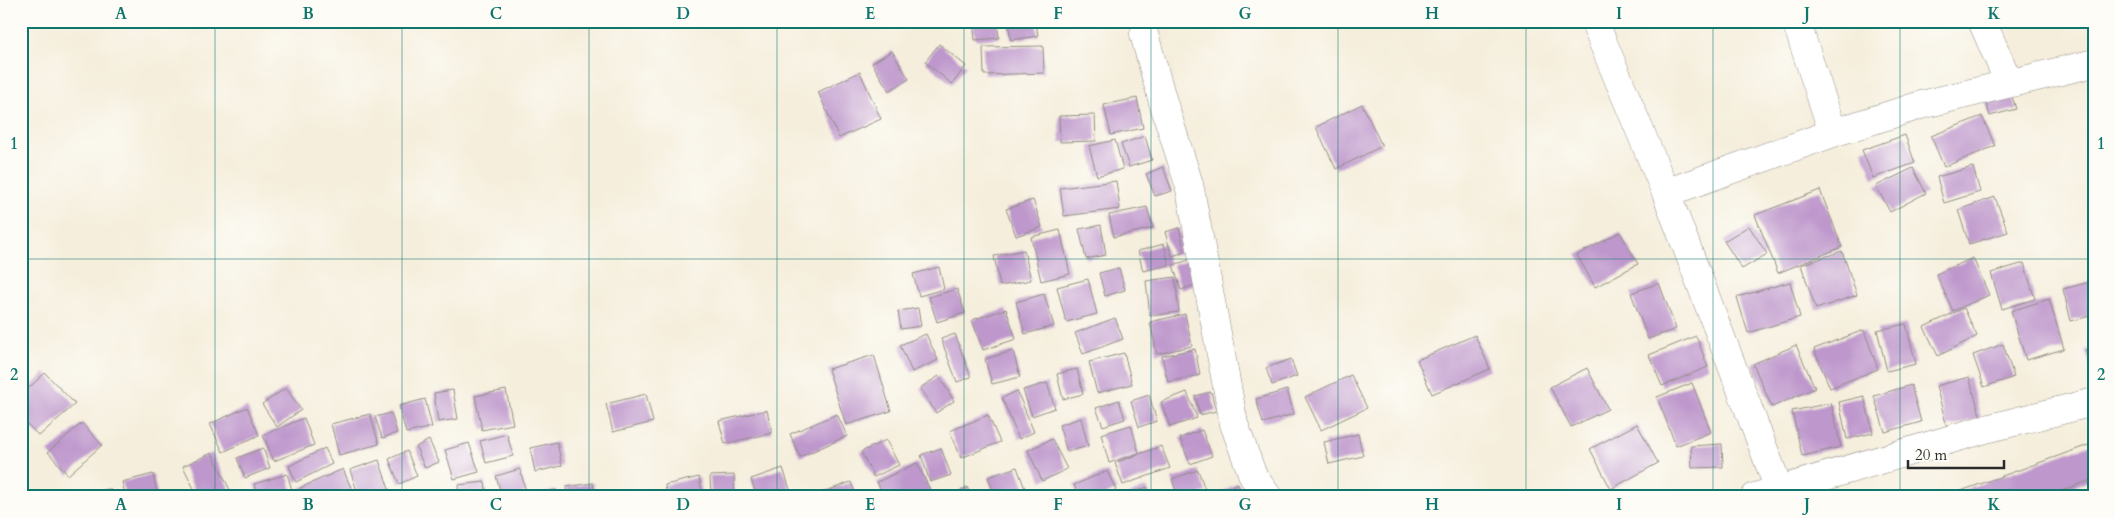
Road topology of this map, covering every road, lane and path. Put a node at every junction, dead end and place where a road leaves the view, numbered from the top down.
1 (1594, 21) edge
2 (1796, 21) edge
3 (1982, 21) edge
4 (1144, 34) dead end
5 (2094, 63) edge
6 (2009, 82) junction
7 (1833, 133) junction
8 (1666, 193) junction
9 (2094, 402) edge
10 (1772, 494) edge
11 (1268, 497) edge

1 - 8 street
2 - 7 street
3 - 6 street
4 - 11 street
5 - 6 street
6 - 7 street
7 - 8 street
8 - 10 street
9 - 10 street

